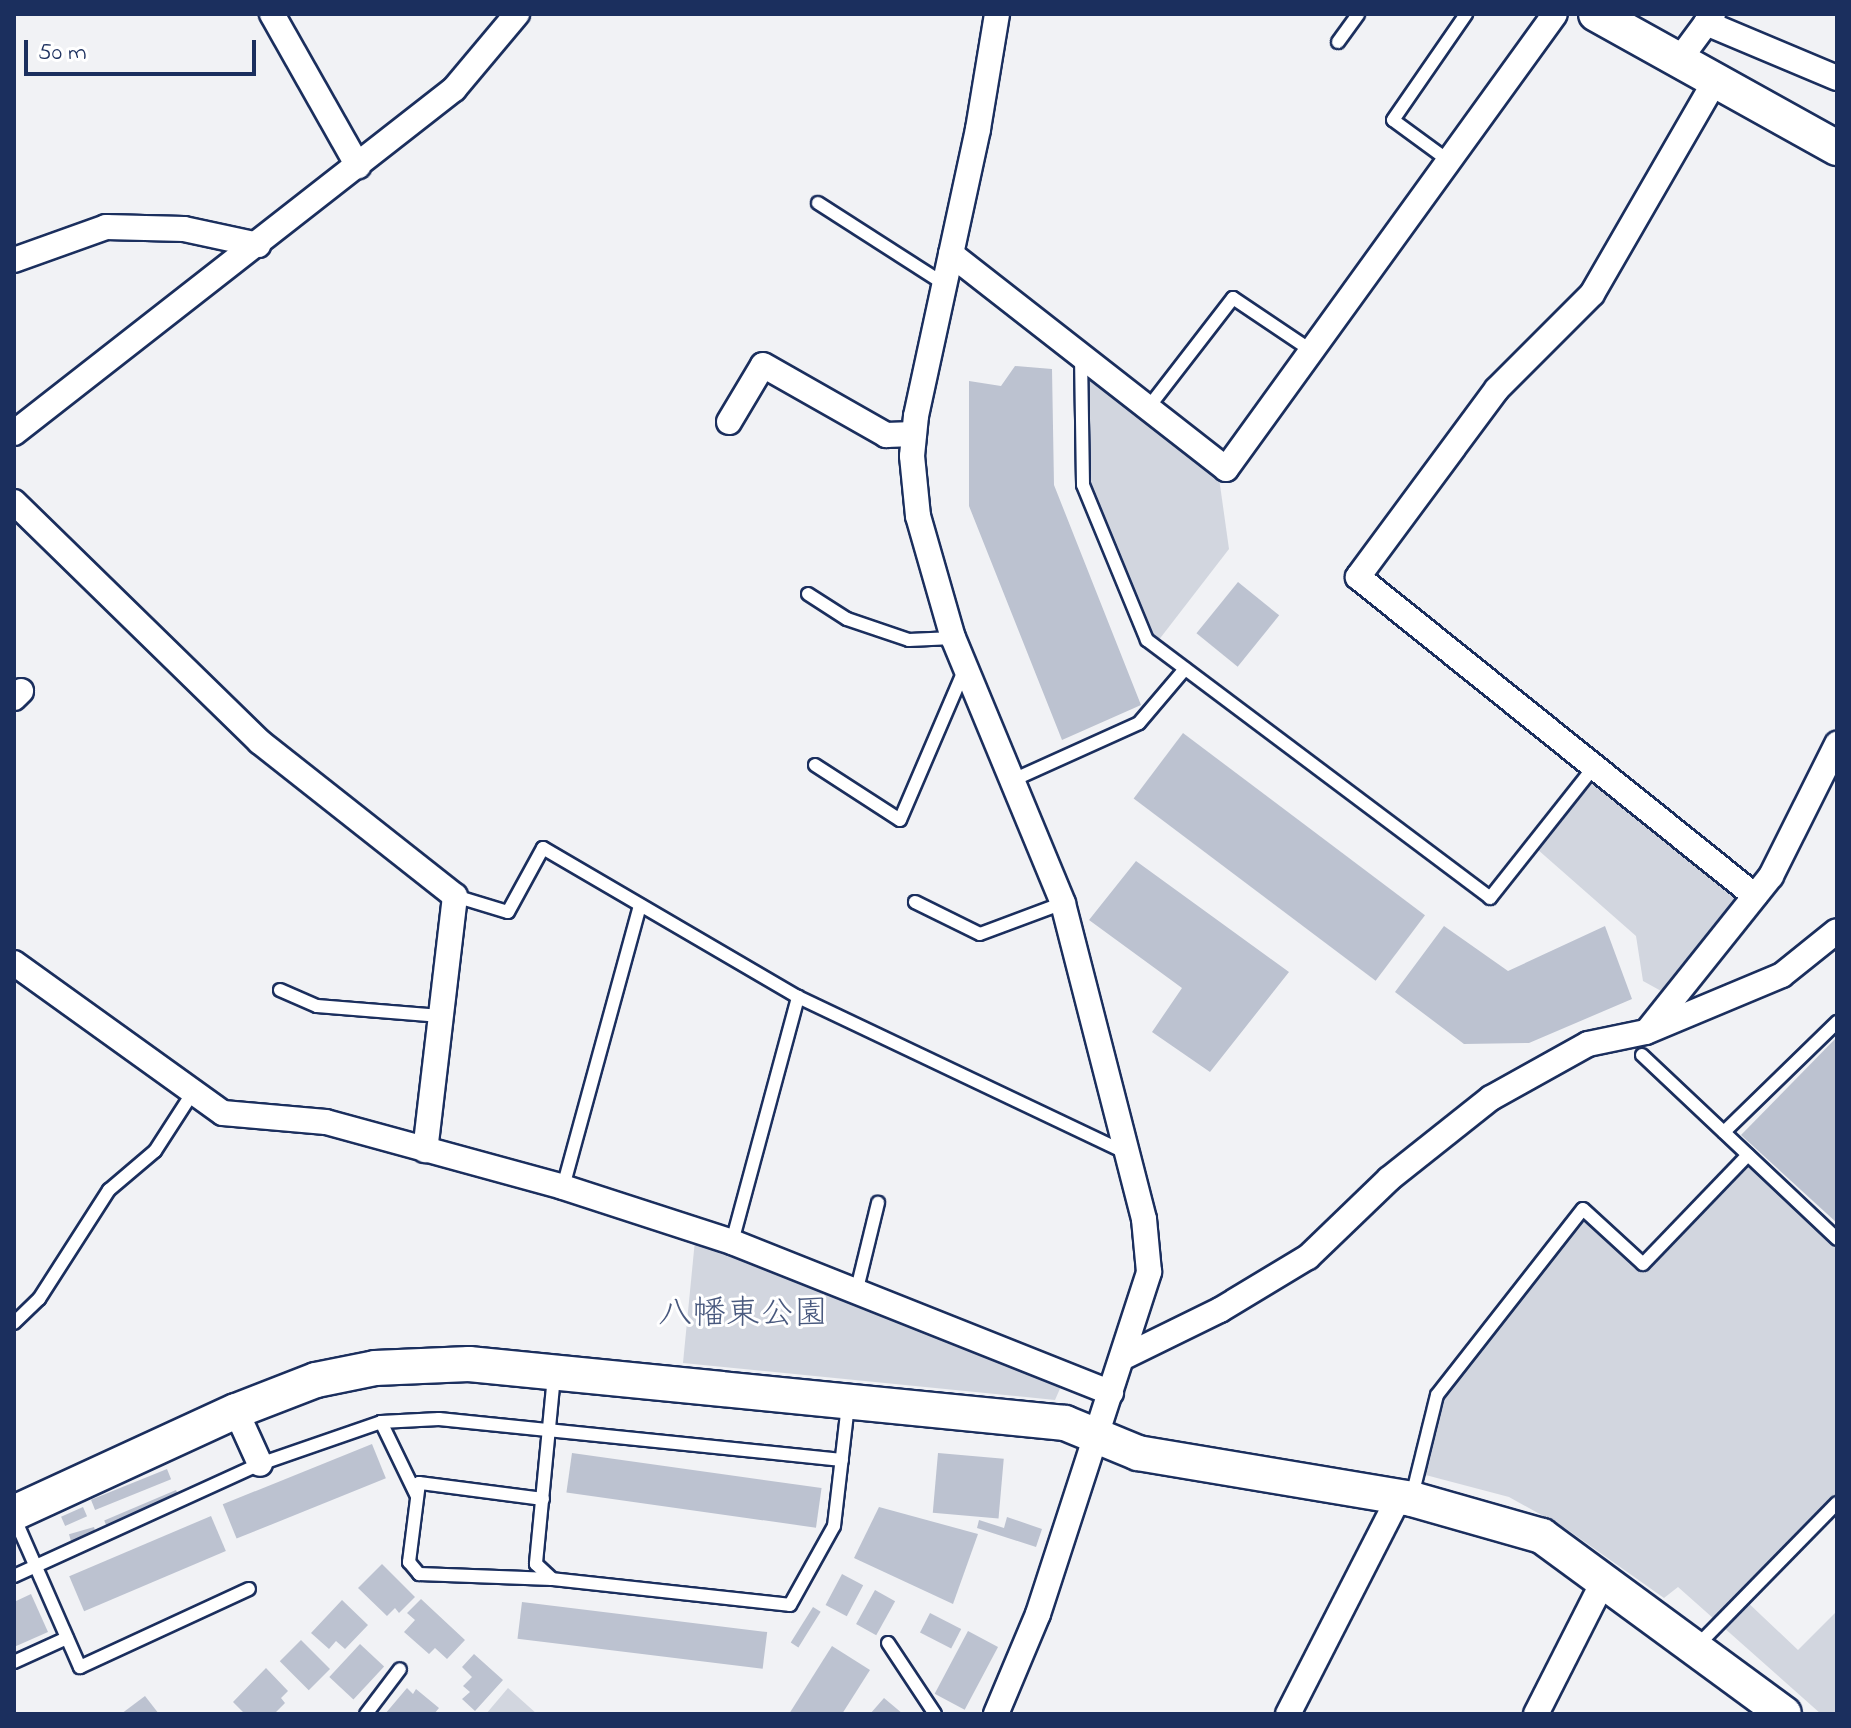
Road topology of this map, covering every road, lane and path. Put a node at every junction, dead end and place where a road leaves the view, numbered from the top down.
1 (272, 14) edge
2 (517, 14) edge
3 (997, 14) edge
4 (1358, 14) edge
5 (1466, 14) edge
6 (1555, 14) edge
7 (1596, 14) edge
8 (1710, 19) edge
9 (1338, 42) dead end
10 (1679, 60) junction
11 (1837, 78) edge
12 (1715, 81) junction
13 (1837, 148) edge
14 (1449, 161) junction
15 (358, 166) junction
16 (818, 203) dead end
17 (258, 245) junction
18 (951, 254) junction
19 (14, 260) edge
20 (944, 284) junction
21 (1312, 351) junction
22 (1081, 356) junction
23 (1148, 408) junction
24 (729, 422) dead end
25 (14, 433) edge
26 (914, 434) junction
27 (14, 502) edge
28 (808, 594) dead end
29 (953, 638) junction
30 (966, 668) junction
31 (1185, 669) junction
32 (1837, 744) edge
33 (815, 765) dead end
34 (1594, 767) junction
35 (1013, 780) junction
36 (455, 896) junction
37 (1755, 896) junction
38 (915, 902) dead end
39 (1063, 903) junction
40 (640, 905) junction
41 (1837, 931) edge
42 (14, 963) edge
43 (280, 990) dead end
44 (798, 997) junction
45 (441, 1016) junction
46 (1837, 1022) edge
47 (1644, 1043) junction
48 (193, 1092) junction
49 (1724, 1132) junction
50 (425, 1150) junction
51 (1125, 1152) junction
52 (1748, 1155) junction
53 (563, 1187) junction
54 (878, 1203) dead end
55 (1837, 1239) edge
56 (732, 1242) junction
57 (856, 1293) junction
58 (14, 1323) edge
59 (1122, 1358) junction
60 (555, 1372) junction
61 (1111, 1393) junction
62 (849, 1402) junction
63 (236, 1411) junction
64 (381, 1422) junction
65 (550, 1430) junction
66 (1099, 1435) junction
67 (842, 1460) junction
68 (260, 1464) junction
69 (417, 1496) junction
70 (1405, 1498) junction
71 (543, 1499) junction
72 (1837, 1503) edge
73 (14, 1515) edge
74 (33, 1567) junction
75 (14, 1576) edge
76 (1605, 1578) junction
77 (552, 1579) junction
78 (249, 1589) dead end
79 (67, 1638) junction
80 (888, 1643) dead end
81 (1694, 1649) junction
82 (14, 1662) edge
83 (400, 1669) dead end
84 (366, 1714) edge
85 (935, 1714) edge
86 (996, 1714) edge
87 (1288, 1714) edge
88 (1536, 1714) edge
89 (1784, 1714) edge

1 - 15 street
2 - 15 street
3 - 18 street
4 - 9 lane
5 - 14 lane
6 - 14 street
7 - 10 street
8 - 10 street
8 - 11 street
10 - 12 street
12 - 13 street
12 - 34 street
14 - 21 street
15 - 17 street
16 - 20 lane
17 - 19 street
17 - 25 street
18 - 20 street
18 - 22 street
20 - 26 street
21 - 23 lane
21 - 23 street
22 - 23 street
22 - 31 lane
24 - 26 street
26 - 29 street
27 - 36 street
28 - 29 lane
29 - 30 street
30 - 33 lane
30 - 35 street
31 - 34 lane
31 - 35 lane
32 - 37 street
34 - 37 street
35 - 39 street
36 - 40 lane
36 - 45 street
37 - 47 street
38 - 39 lane
39 - 51 street
40 - 44 lane
40 - 53 lane
41 - 47 street
42 - 48 street
43 - 45 lane
44 - 51 lane
44 - 56 lane
45 - 50 street
46 - 49 lane
47 - 49 lane
47 - 59 street
48 - 50 street
48 - 58 lane
49 - 52 lane
50 - 53 street
51 - 59 street
52 - 55 lane
52 - 70 lane
53 - 56 street
54 - 57 lane
56 - 57 street
57 - 61 street
59 - 61 street
60 - 62 street
60 - 63 street
60 - 65 lane
61 - 66 street
62 - 66 street
62 - 67 lane
63 - 68 street
63 - 73 street
64 - 65 lane
64 - 68 lane
64 - 69 lane
65 - 67 lane
65 - 71 lane
66 - 70 street
66 - 86 street
67 - 77 lane
68 - 74 lane
69 - 71 lane
69 - 77 lane
70 - 76 street
70 - 87 street
71 - 77 lane
72 - 81 lane
73 - 74 lane
74 - 75 lane
74 - 79 lane
76 - 81 street
76 - 88 street
78 - 79 lane
79 - 82 lane
80 - 85 lane
81 - 89 street
83 - 84 lane

